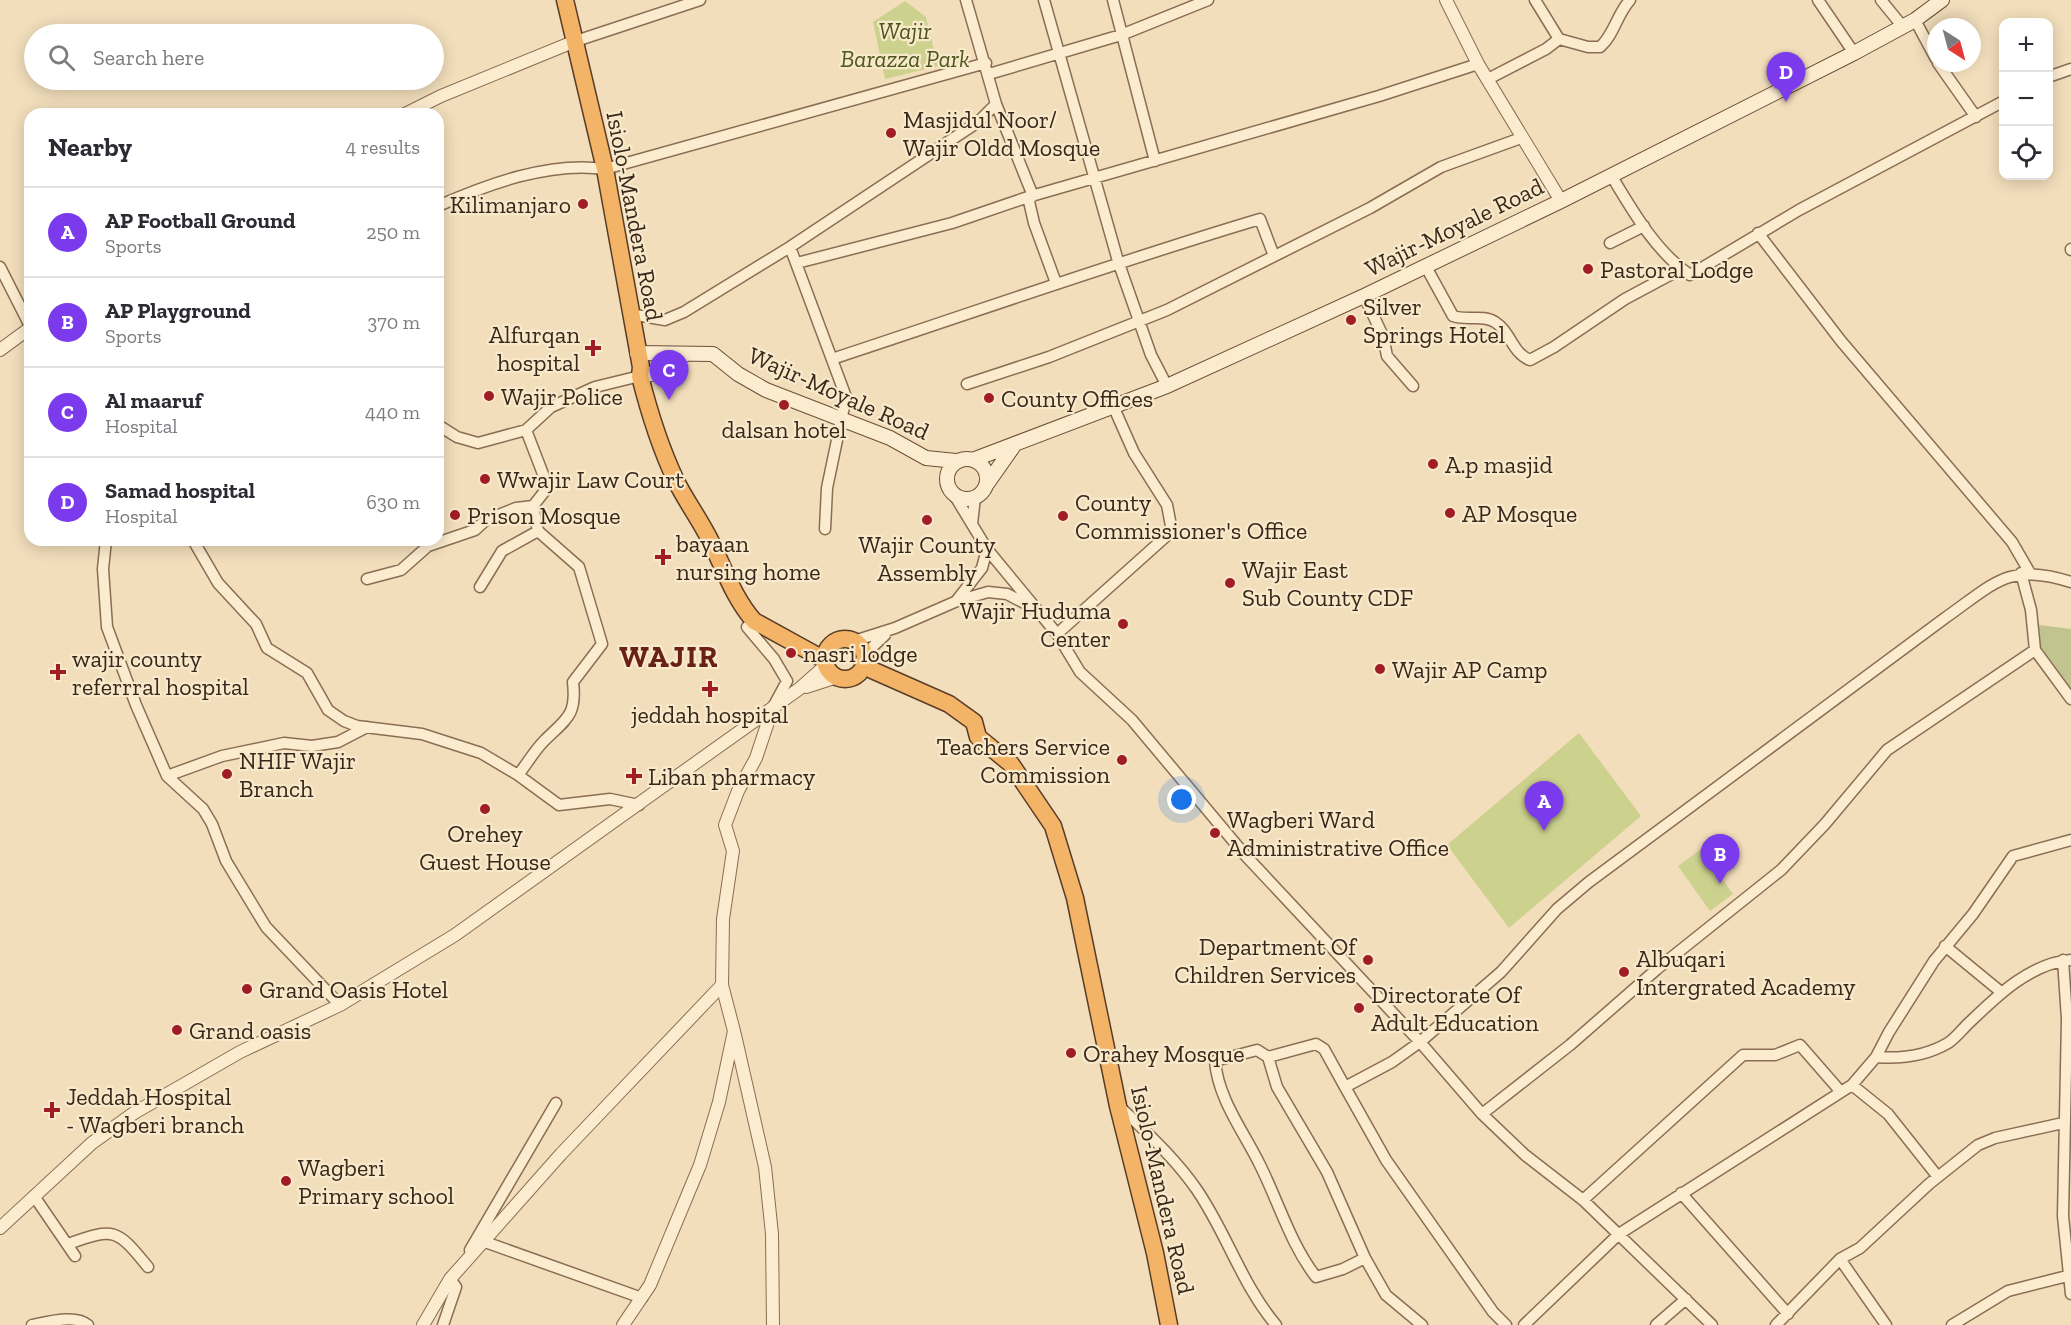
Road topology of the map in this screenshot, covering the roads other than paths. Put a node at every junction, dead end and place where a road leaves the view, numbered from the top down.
1 (565, 0) edge
2 (700, 0) edge
3 (966, 0) edge
4 (1044, 0) edge
5 (1113, 0) edge
6 (1208, 0) edge
7 (1446, 0) edge
8 (1535, 0) edge
9 (1630, 0) edge
10 (1818, 0) edge
11 (1881, 0) edge
12 (1942, 0) edge
13 (1192, 2) edge
14 (1916, 20) junction
15 (1903, 27) junction
16 (1121, 35) junction
17 (1559, 39) junction
18 (1927, 41) edge
19 (573, 42) junction
20 (1060, 52) junction
21 (1854, 53) junction
22 (986, 63) junction
23 (1478, 64) junction
24 (2071, 69) edge
25 (1945, 72) edge
26 (989, 74) junction
27 (2053, 76) edge
28 (1488, 79) junction
29 (1999, 103) edge
30 (996, 104) junction
31 (417, 108) edge
32 (1976, 117) junction
33 (1521, 138) junction
34 (1155, 161) junction
35 (605, 169) junction
36 (1611, 176) junction
37 (1095, 179) junction
38 (1030, 197) junction
39 (1561, 201) junction
40 (444, 204) edge
41 (1644, 226) junction
42 (1758, 233) junction
43 (1610, 243) dead end
44 (790, 247) junction
45 (1274, 255) junction
46 (1118, 261) junction
47 (797, 263) junction
48 (1425, 265) junction
49 (0, 267) edge
50 (1681, 269) junction
51 (1056, 283) junction
52 (1364, 296) junction
53 (630, 314) junction
54 (24, 315) edge
55 (1139, 321) junction
56 (24, 332) edge
57 (0, 350) edge
58 (637, 353) junction
59 (684, 355) junction
60 (832, 359) junction
61 (640, 376) junction
62 (967, 384) dead end
63 (1167, 386) junction
64 (1413, 386) dead end
65 (1114, 408) junction
66 (844, 419) junction
67 (444, 429) edge
68 (526, 430) junction
69 (1013, 447) junction
70 (926, 458) junction
71 (975, 459) junction
72 (956, 461) junction
73 (987, 484) junction
74 (950, 488) junction
75 (975, 497) junction
76 (533, 506) junction
77 (972, 524) junction
78 (825, 529) dead end
79 (537, 531) junction
80 (444, 541) edge
81 (105, 546) edge
82 (196, 546) edge
83 (428, 546) edge
84 (987, 549) junction
85 (2025, 573) junction
86 (367, 579) dead end
87 (2071, 582) edge
88 (480, 587) dead end
89 (957, 601) junction
90 (1033, 607) junction
91 (754, 621) junction
92 (895, 628) junction
93 (1057, 634) junction
94 (836, 641) junction
95 (854, 641) junction
96 (796, 643) junction
97 (2035, 650) junction
98 (864, 657) junction
99 (835, 670) junction
100 (895, 681) junction
101 (2071, 699) edge
102 (773, 707) junction
103 (367, 726) junction
104 (518, 775) junction
105 (167, 776) junction
106 (639, 805) junction
107 (2071, 840) edge
108 (1945, 946) junction
109 (2067, 960) edge
110 (722, 985) junction
111 (2001, 992) junction
112 (340, 1005) junction
113 (2069, 1019) edge
114 (734, 1031) junction
115 (1420, 1042) junction
116 (1268, 1057) junction
117 (1876, 1057) junction
118 (1852, 1085) junction
119 (1345, 1087) junction
120 (1841, 1092) junction
121 (556, 1103) dead end
122 (1118, 1106) junction
123 (1482, 1114) junction
124 (2063, 1123) junction
125 (1938, 1178) junction
126 (1681, 1193) junction
127 (34, 1196) junction
128 (1583, 1200) junction
129 (0, 1228) edge
130 (1619, 1234) junction
131 (485, 1242) junction
132 (68, 1244) junction
133 (75, 1256) dead end
134 (1365, 1258) junction
135 (1840, 1259) junction
136 (148, 1267) dead end
137 (2071, 1275) edge
138 (451, 1278) junction
139 (2071, 1294) edge
140 (642, 1298) junction
141 (1686, 1299) junction
142 (1788, 1314) junction
143 (33, 1325) edge
144 (88, 1325) edge
145 (423, 1325) edge
146 (443, 1325) edge
147 (622, 1325) edge
148 (774, 1325) edge
149 (1169, 1325) edge
150 (1276, 1325) edge
151 (1422, 1325) edge
152 (1506, 1325) edge
153 (1524, 1325) edge
154 (1656, 1325) edge
155 (1712, 1325) edge
156 (1776, 1325) edge
157 (1886, 1325) edge
158 (1952, 1325) edge

1 - 19 highway, Isiolo-Mandera Road
2 - 19 street
3 - 22 street
4 - 20 street
5 - 16 street
6 - 13 street
7 - 23 street
8 - 17 street
9 - 17 street
10 - 21 street
11 - 15 street
12 - 14 main road, Wajir-Moyale Road
13 - 16 street
14 - 15 main road, Wajir-Moyale Road
14 - 18 street
15 - 21 main road, Wajir-Moyale Road
16 - 20 street
16 - 34 street
17 - 28 street
19 - 31 street
19 - 35 highway, Isiolo-Mandera Road
20 - 26 street
20 - 37 street
21 - 36 main road, Wajir-Moyale Road
22 - 26 street
22 - 35 street
23 - 28 street
23 - 34 street
24 - 27 street
25 - 32 street
26 - 30 street
28 - 33 street
29 - 32 street
30 - 38 street
30 - 44 street
32 - 42 street
33 - 39 street
33 - 45 street
34 - 37 street
35 - 40 street
35 - 53 highway, Isiolo-Mandera Road
36 - 39 main road, Wajir-Moyale Road
36 - 41 street
37 - 38 street
37 - 46 street
38 - 47 street
38 - 51 street
39 - 48 main road, Wajir-Moyale Road
41 - 43 street
41 - 50 street
42 - 50 street
42 - 85 street
44 - 47 street
44 - 53 street
45 - 46 street
45 - 55 street
46 - 51 street
46 - 55 street
47 - 60 street
48 - 50 street
48 - 52 main road, Wajir-Moyale Road
49 - 54 street
51 - 60 street
52 - 63 main road, Wajir-Moyale Road
52 - 64 street
53 - 58 highway, Isiolo-Mandera Road
55 - 62 street
55 - 63 street
56 - 57 street
58 - 59 main road, Wajir-Moyale Road
58 - 61 highway, Isiolo-Mandera Road
59 - 61 main road
59 - 66 main road, Wajir-Moyale Road
60 - 66 street
61 - 68 street
61 - 91 highway, Isiolo-Mandera Road
63 - 65 main road, Wajir-Moyale Road
65 - 69 main road, Wajir-Moyale Road
65 - 93 street
66 - 70 main road, Wajir-Moyale Road
66 - 78 street
67 - 68 street
68 - 76 street
69 - 71 main road, Wajir-Moyale Road
69 - 73 main road
70 - 72 main road, Wajir-Moyale Road
70 - 74 main road
71 - 72 main road
71 - 73 main road
72 - 74 main road
73 - 75 main road
74 - 75 main road
74 - 77 street
75 - 77 street
76 - 79 street
76 - 80 street
77 - 84 street
79 - 88 street
79 - 104 street
81 - 105 street
82 - 103 street
83 - 86 street
84 - 89 street
84 - 90 street
85 - 87 street
85 - 97 street
85 - 115 street
89 - 90 street
89 - 92 street
90 - 93 street
91 - 96 highway, Isiolo-Mandera Road
91 - 102 street
92 - 95 street
92 - 98 street
93 - 115 street
94 - 95 highway
94 - 96 highway
94 - 99 highway
95 - 98 highway, Isiolo-Mandera Road
96 - 99 highway, Isiolo-Mandera Road
97 - 101 street
97 - 123 street
98 - 99 highway
98 - 100 highway, Isiolo-Mandera Road
99 - 100 highway, Isiolo-Mandera Road
99 - 102 street
100 - 122 highway, Isiolo-Mandera Road
102 - 106 street
102 - 110 street
103 - 104 street
103 - 105 street
104 - 106 street
105 - 112 street
106 - 112 street
107 - 108 street
108 - 111 street
108 - 117 street
109 - 111 street
109 - 113 street
110 - 114 street
110 - 131 street
111 - 117 street
112 - 127 street
113 - 124 street
114 - 140 street
114 - 148 street
115 - 119 street
115 - 123 street
116 - 119 street
116 - 134 street
116 - 134 street
117 - 118 street
118 - 120 street
118 - 125 street
119 - 152 street
120 - 126 street
120 - 128 street
121 - 138 street
122 - 149 highway, Isiolo-Mandera Road
122 - 150 street
123 - 128 street
124 - 125 street
124 - 137 street
125 - 135 street
126 - 130 street
126 - 142 street
127 - 129 street
127 - 132 street
128 - 130 street
130 - 141 street
130 - 153 street
131 - 138 street
131 - 140 street
132 - 133 street
132 - 136 street
134 - 151 street
135 - 142 street
135 - 157 street
137 - 139 street
137 - 158 street
138 - 145 street
138 - 146 street
140 - 147 street
141 - 154 street
141 - 155 street
142 - 156 street
143 - 144 street

